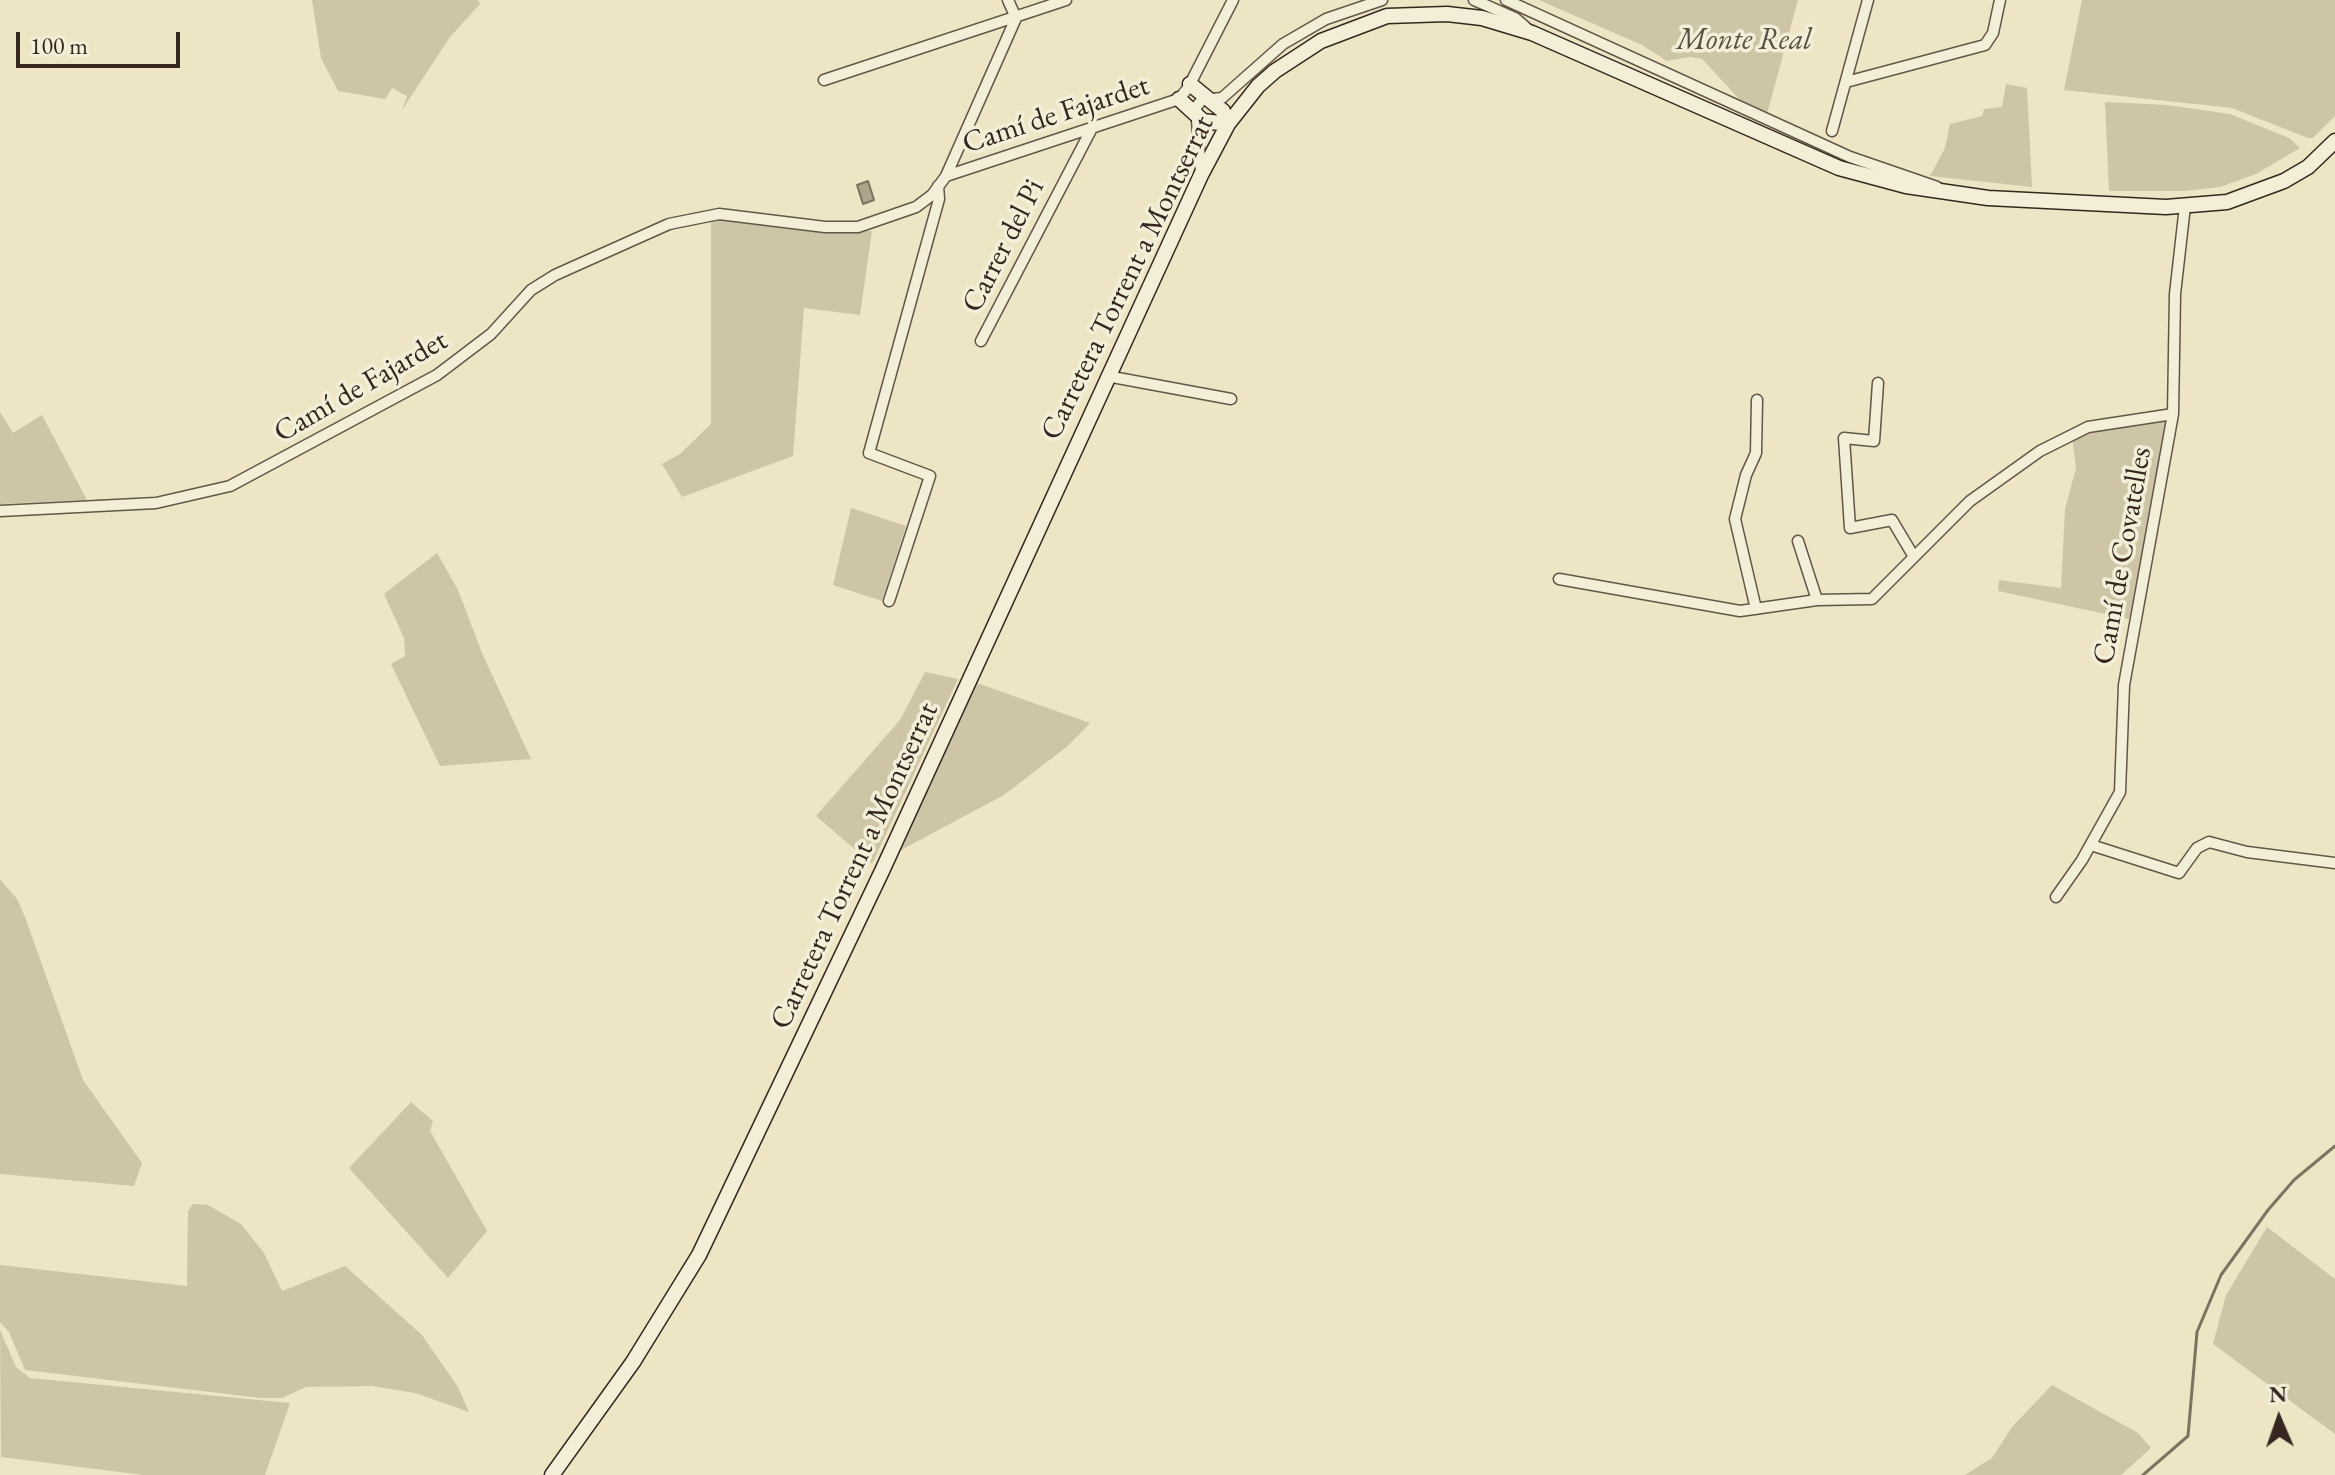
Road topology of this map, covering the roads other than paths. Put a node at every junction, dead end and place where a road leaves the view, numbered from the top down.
1 (1008, 0) edge
2 (1066, 0) edge
3 (1233, 0) edge
4 (1382, 0) edge
5 (1474, 0) edge
6 (1506, 0) edge
7 (1868, 0) edge
8 (2000, 0) edge
9 (1016, 18) junction
10 (1535, 35) junction
11 (824, 80) dead end
12 (1846, 82) junction
13 (1186, 91) junction
14 (1209, 98) junction
15 (1197, 116) junction
16 (1228, 124) junction
17 (1091, 130) junction
18 (1832, 131) junction
19 (2335, 141) edge
20 (1818, 143) junction
21 (1837, 152) junction
22 (1201, 175) junction
23 (946, 176) junction
24 (938, 186) junction
25 (1950, 194) junction
26 (2185, 206) junction
27 (981, 341) dead end
28 (1107, 376) junction
29 (1878, 383) dead end
30 (1231, 399) dead end
31 (1757, 400) dead end
32 (2173, 414) junction
33 (0, 511) edge
34 (1798, 541) dead end
35 (1914, 557) junction
36 (1559, 579) dead end
37 (1817, 600) junction
38 (889, 601) dead end
39 (1756, 609) junction
40 (2091, 845) junction
41 (2335, 863) edge
42 (2056, 897) dead end
43 (552, 1475) edge

1 - 9 street
2 - 9 street
3 - 13 street
4 - 14 street
5 - 10 street
6 - 20 street
7 - 12 street
8 - 12 street
9 - 11 street
9 - 23 street
10 - 16 main road, Carretera Torrent a Montserrat
10 - 25 main road, Carretera Torrent a Montserrat
12 - 18 street
13 - 14 main road
13 - 15 main road
13 - 17 street, Camí de Fajardet
14 - 15 street
14 - 16 main road
15 - 16 main road
15 - 22 street
16 - 22 main road, Carretera Torrent a Montserrat
17 - 23 street, Camí de Fajardet
17 - 27 street, Carrer del Pi
18 - 20 street
18 - 21 street
19 - 26 main road, Carretera Torrent a Montserrat
20 - 21 street
21 - 25 street
22 - 28 main road, Carretera Torrent a Montserrat
23 - 24 street, Camí de Fajardet
24 - 33 street, Camí de Fajardet
24 - 38 street, Camí de Fajardet
25 - 26 main road, Carretera Torrent a Montserrat
26 - 32 street, Camí de Covatelles
28 - 30 street
28 - 43 main road, Carretera Torrent a Montserrat
29 - 35 street
31 - 39 street
32 - 35 street
32 - 40 street, Camí de Covatelles
34 - 37 street
35 - 37 street
36 - 39 street
37 - 39 street
40 - 41 street
40 - 42 street, Camí de Covatelles

